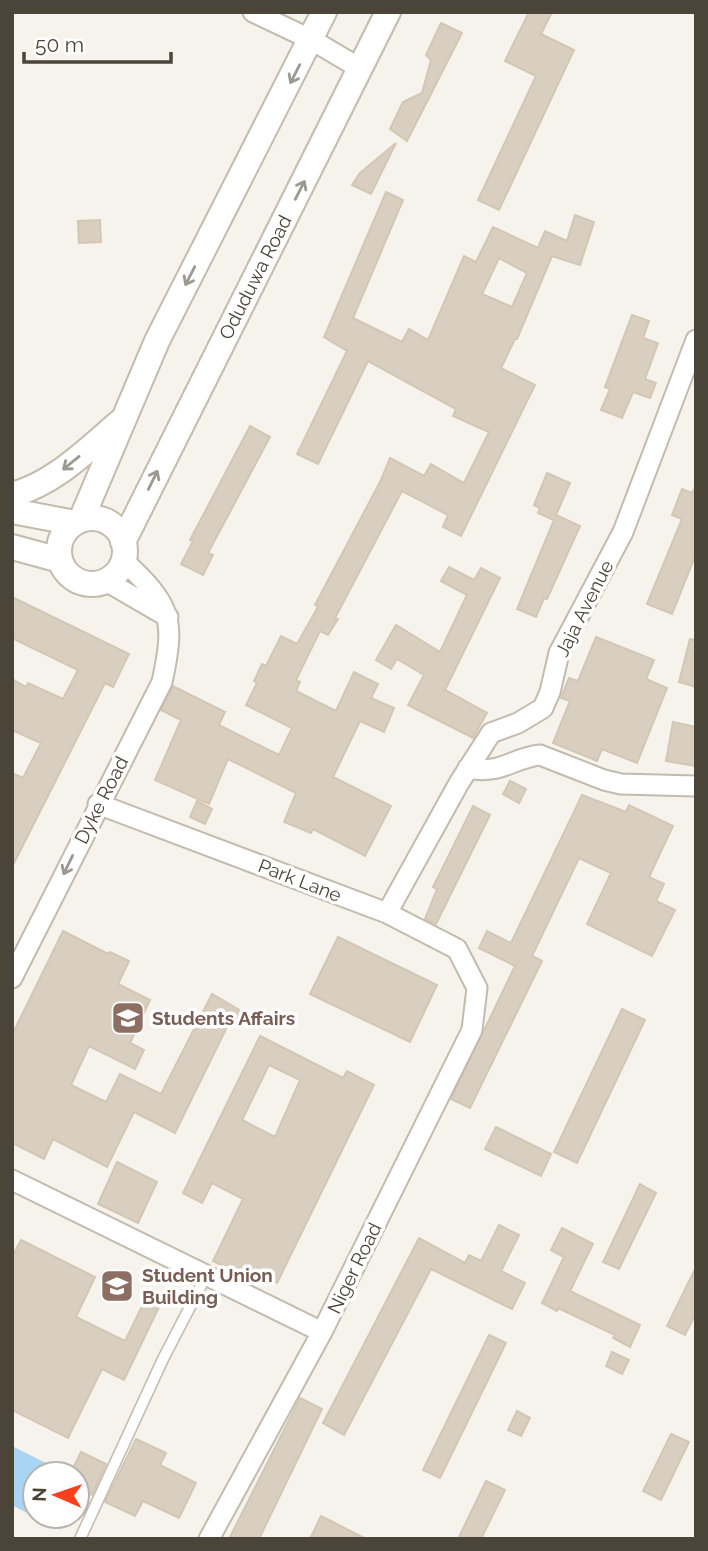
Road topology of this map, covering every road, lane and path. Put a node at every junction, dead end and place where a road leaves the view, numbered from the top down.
1 (253, 12) edge
2 (324, 12) edge
3 (388, 12) edge
4 (312, 40) junction
5 (361, 69) junction
6 (696, 340) edge
7 (124, 419) junction
8 (12, 495) edge
9 (12, 511) edge
10 (78, 521) junction
11 (12, 547) edge
12 (123, 551) junction
13 (60, 560) junction
14 (106, 581) junction
15 (169, 617) junction
16 (468, 768) junction
17 (696, 786) edge
18 (99, 804) junction
19 (387, 913) junction
20 (12, 978) edge
21 (477, 988) joint
22 (12, 1180) edge
23 (206, 1276) junction
24 (322, 1332) junction
25 (80, 1539) edge
26 (209, 1539) edge

1 - 4 street
2 - 4 street
3 - 5 street, Oduduwa Road
4 - 5 street
4 -> 7 street
12 -> 5 street, Oduduwa Road
6 - 16 street, Jaja Avenue
7 -> 8 street
7 - 10 street
9 - 10 street
10 - 12 street
10 - 13 street
11 - 13 street
12 - 14 street
12 - 15 street
13 - 14 street
14 - 15 street
15 - 18 street, Dyke Road
16 - 17 street
16 - 19 street, Jaja Avenue
18 - 19 street, Park Lane
18 -> 20 street, Dyke Road
19 - 21 street, Park Lane
21 - 24 street, Niger Road
22 - 23 street
23 - 24 street
23 - 25 lane
24 - 26 street, Niger Road

